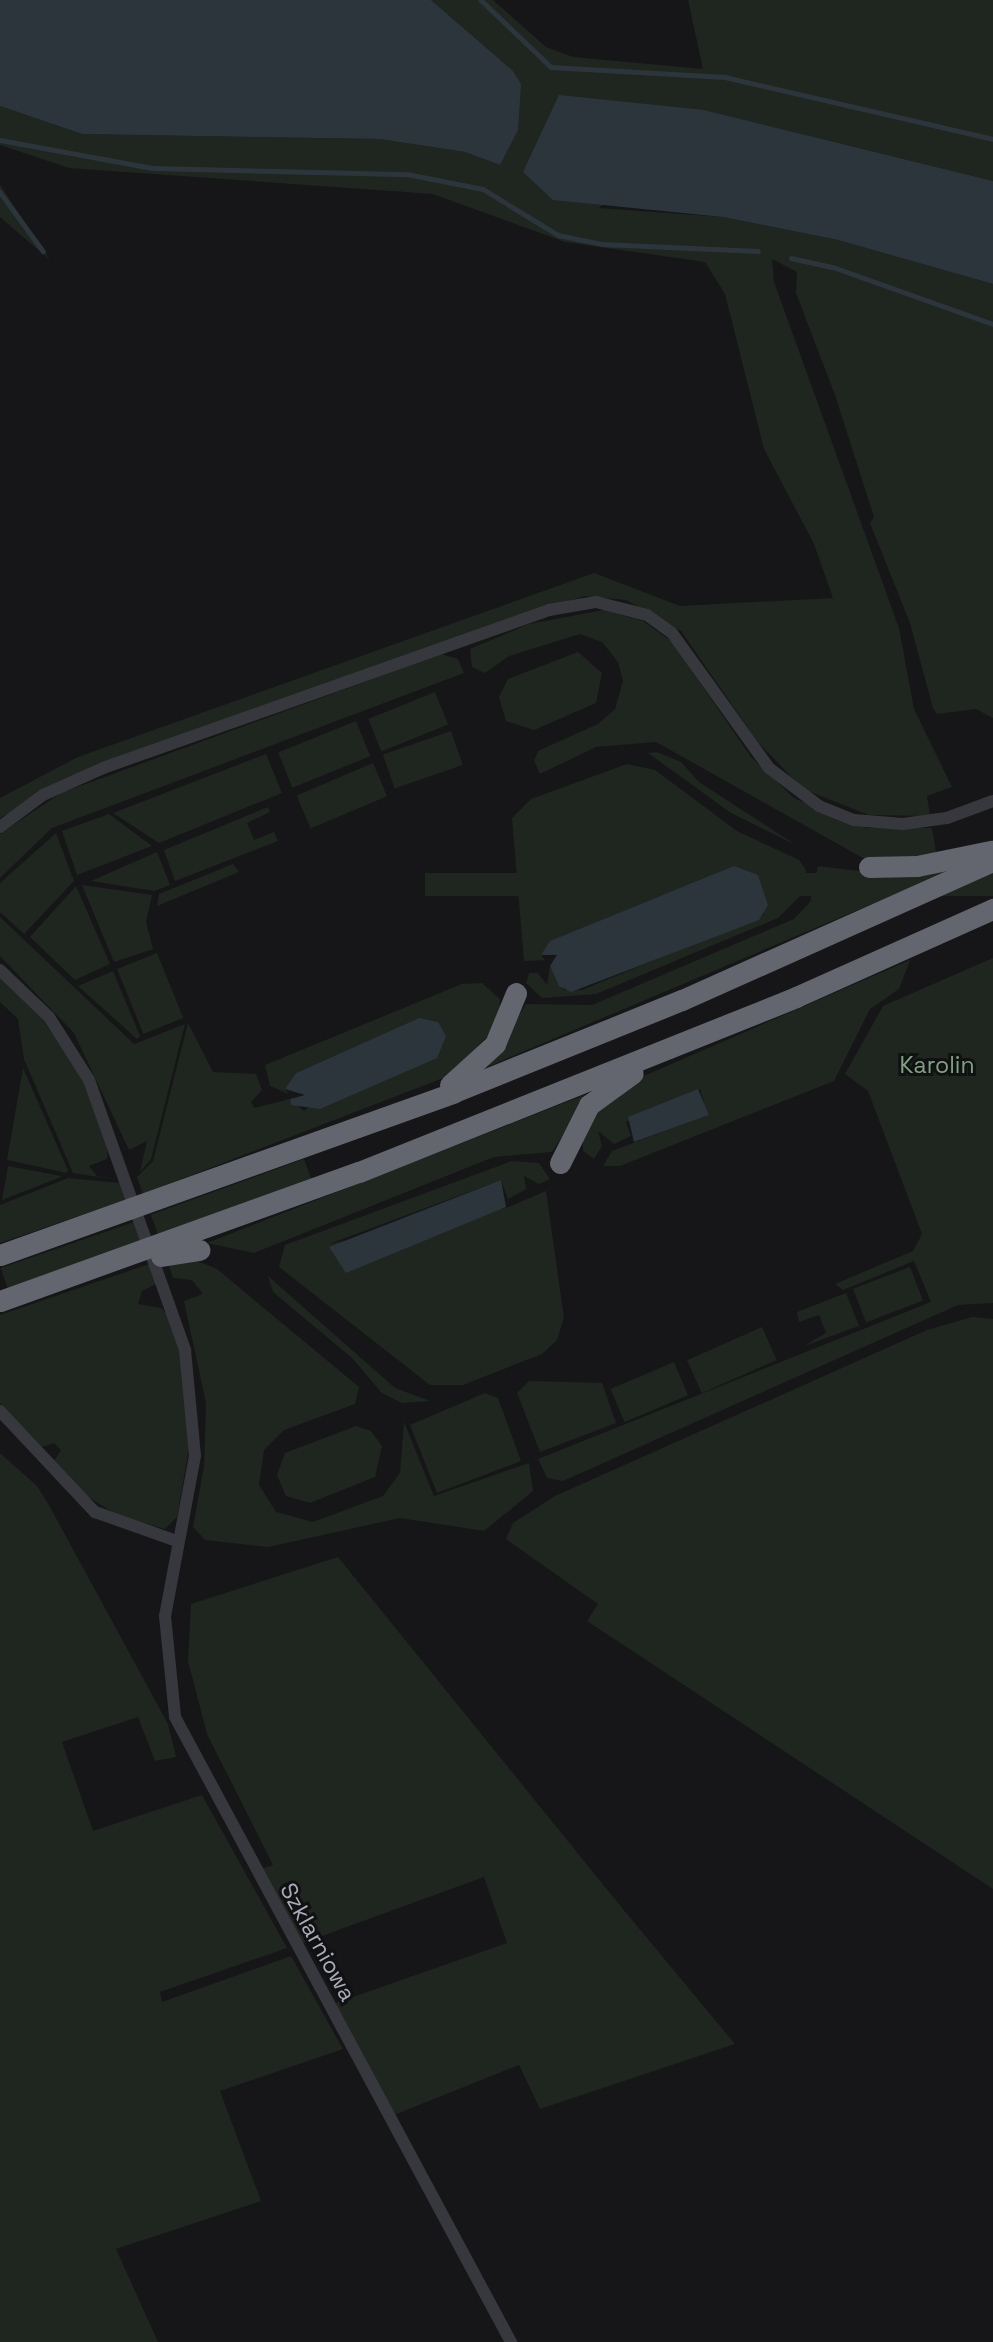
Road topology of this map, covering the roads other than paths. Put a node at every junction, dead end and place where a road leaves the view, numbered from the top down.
1 (993, 801) edge
2 (0, 827) edge
3 (993, 850) edge
4 (993, 861) edge
5 (869, 867) dead end
6 (993, 909) edge
7 (0, 970) edge
8 (516, 993) dead end
9 (694, 1039) junction
10 (386, 1118) junction
11 (559, 1163) dead end
12 (200, 1250) dead end
13 (0, 1255) edge
14 (110, 1265) junction
15 (0, 1301) edge
16 (0, 1411) edge
17 (177, 1541) junction
18 (511, 2342) edge

1 - 2 street
3 - 5 highway
4 - 10 highway
6 - 9 highway
7 - 17 street, Szklarniowa
8 - 10 highway
9 - 11 highway
9 - 14 highway
10 - 13 highway
12 - 14 highway
14 - 15 highway
16 - 17 street
17 - 18 street, Szklarniowa

